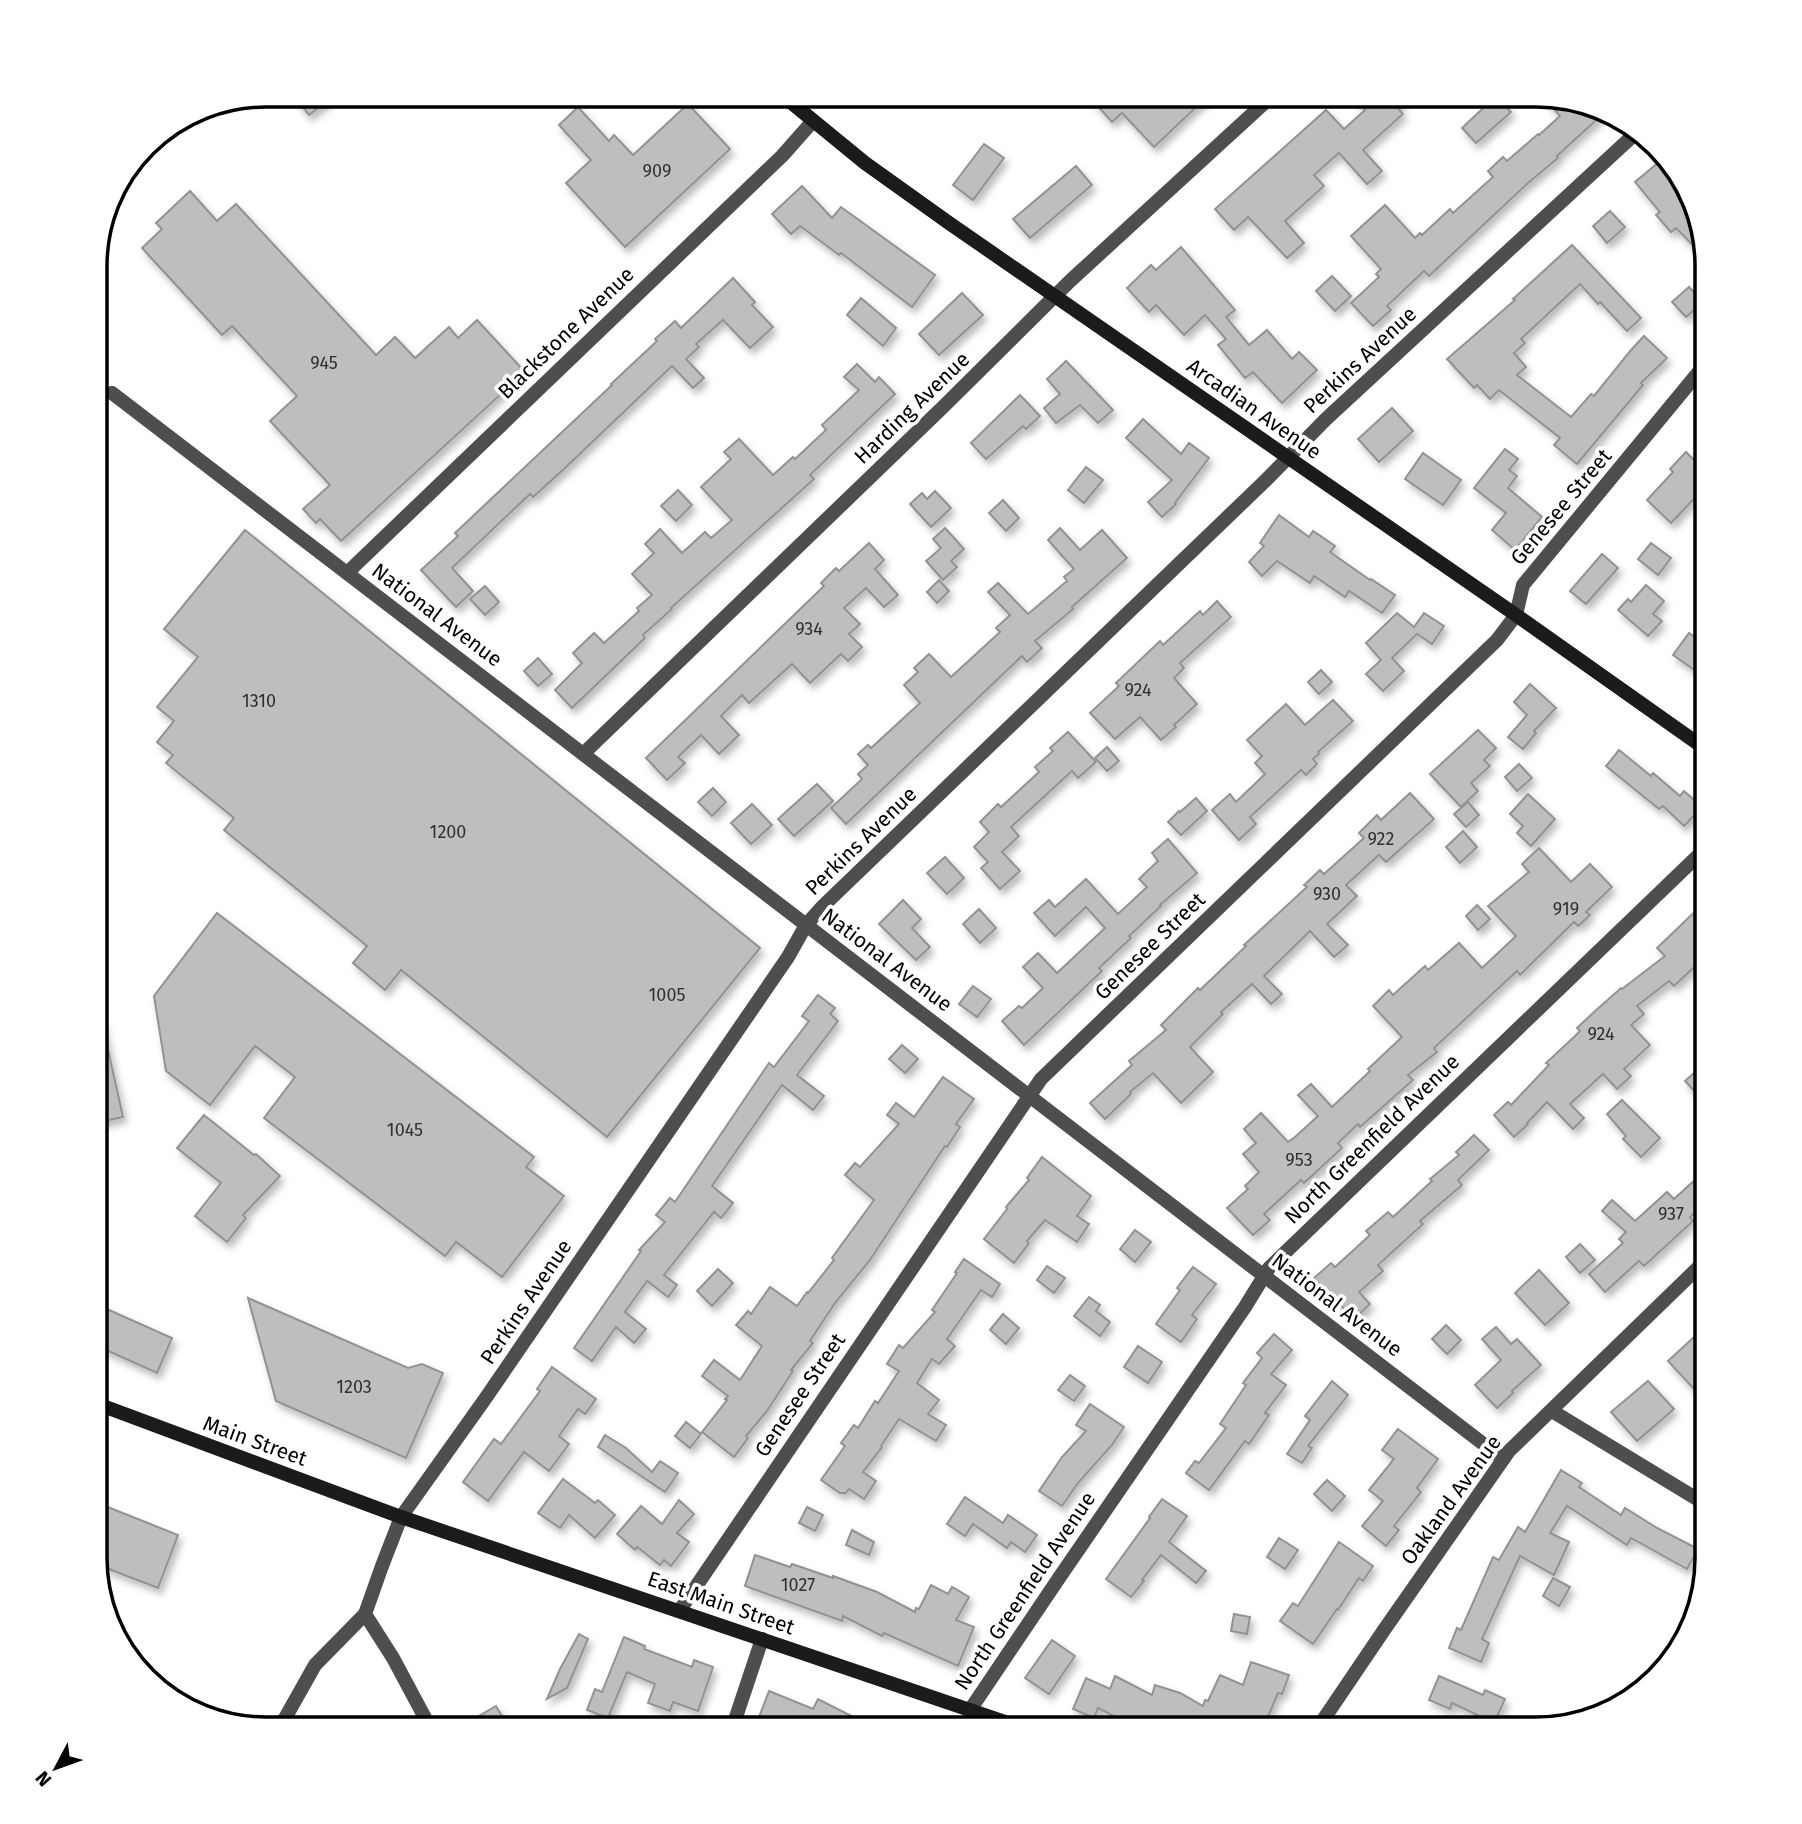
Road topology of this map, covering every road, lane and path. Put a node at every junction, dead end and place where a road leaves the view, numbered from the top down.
1 (796, 107) edge
2 (1260, 107) edge
3 (813, 121) junction
4 (1630, 138) edge
5 (1055, 296) junction
6 (1695, 377) edge
7 (112, 393) dead end
8 (1287, 457) junction
9 (347, 573) junction
10 (1516, 615) junction
11 (1695, 742) edge
12 (583, 754) junction
13 (1695, 859) edge
14 (806, 925) junction
15 (1030, 1096) junction
16 (1695, 1271) edge
17 (1265, 1275) junction
18 (107, 1408) edge
19 (1552, 1410) junction
20 (1503, 1459) junction
21 (1695, 1498) edge
22 (401, 1517) junction
23 (680, 1611) junction
24 (365, 1614) junction
25 (762, 1639) junction
26 (970, 1710) junction
27 (286, 1717) edge
28 (424, 1717) edge
29 (736, 1717) edge
30 (990, 1717) edge
31 (1326, 1717) edge

1 - 3 main road, Arcadian Avenue
2 - 5 street, Harding Avenue
3 - 5 main road, Arcadian Avenue
3 - 9 street, Blackstone Avenue
4 - 8 street, Perkins Avenue
5 - 8 main road, Arcadian Avenue
5 - 12 street, Harding Avenue
6 - 10 street, Genesee Street
7 - 9 street, National Avenue
8 - 10 main road, Arcadian Avenue
8 - 14 street, Perkins Avenue
9 - 12 street, National Avenue
10 - 11 main road, Arcadian Avenue
10 - 15 street, Genesee Street
12 - 14 street, National Avenue
13 - 17 street, North Greenfield Avenue
14 - 15 street, National Avenue
14 - 22 street, Perkins Avenue
15 - 17 street, National Avenue
15 - 23 street, Genesee Street
16 - 19 street, Oakland Avenue
17 - 20 street, National Avenue
17 - 26 street, North Greenfield Avenue
18 - 22 main road, Main Street
19 - 20 street, Oakland Avenue
19 - 21 street
20 - 31 street, Oakland Avenue
22 - 23 main road, East Main Street
22 - 24 street, Perkins Avenue
23 - 25 main road, East Main Street
24 - 27 street
24 - 28 street
25 - 26 main road, East Main Street
25 - 29 street
26 - 30 main road, East Main Street

